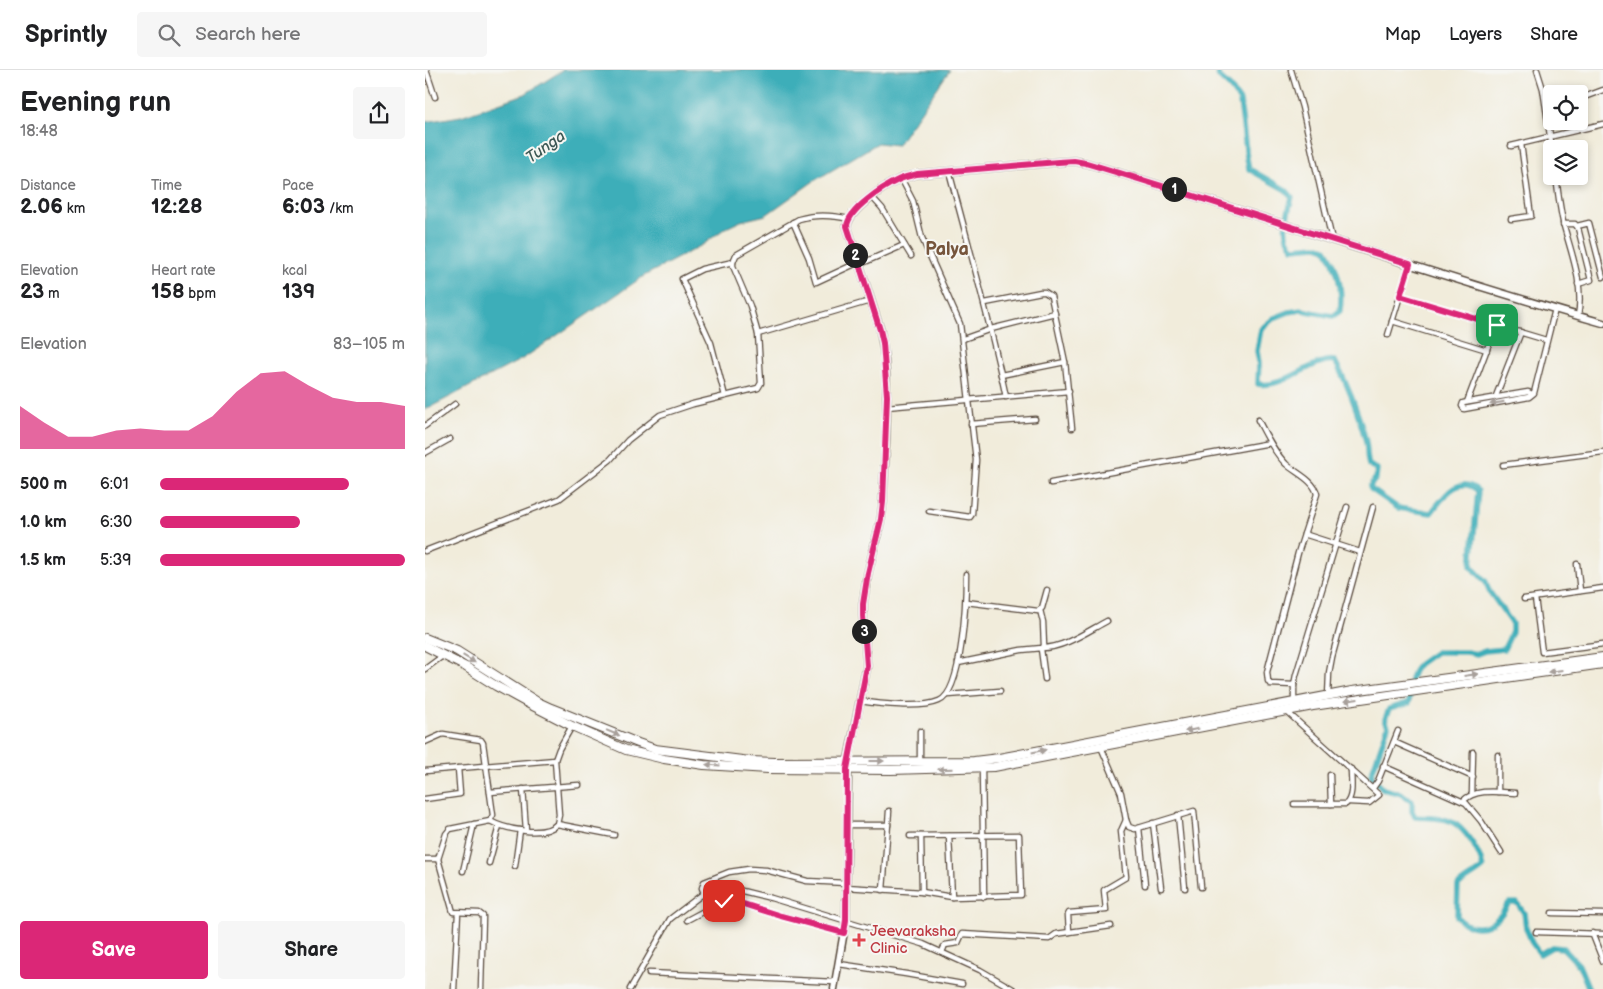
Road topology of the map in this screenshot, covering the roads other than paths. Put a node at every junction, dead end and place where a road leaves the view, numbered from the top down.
1 (426, 70) edge
2 (1291, 70) edge
3 (1537, 70) edge
4 (1543, 89) edge
5 (1603, 90) edge
6 (1588, 96) edge
7 (435, 97) dead end
8 (1603, 124) edge
9 (1550, 130) edge
10 (1550, 137) junction
11 (1550, 140) edge
12 (1521, 144) junction
13 (1511, 146) dead end
14 (949, 172) junction
15 (901, 178) junction
16 (1557, 185) edge
17 (872, 196) junction
18 (849, 219) junction
19 (1511, 219) dead end
20 (793, 222) junction
21 (1563, 224) junction
22 (1577, 226) junction
23 (1333, 240) junction
24 (905, 245) junction
25 (911, 256) dead end
26 (733, 262) junction
27 (858, 264) junction
28 (1410, 264) junction
29 (1603, 276) edge
30 (1578, 284) junction
31 (1400, 296) junction
32 (870, 301) junction
33 (985, 303) junction
34 (1555, 309) junction
35 (1055, 313) junction
36 (1578, 316) junction
37 (1392, 321) junction
38 (1603, 323) edge
39 (1497, 325) junction
40 (991, 328) junction
41 (1521, 332) junction
42 (758, 334) junction
43 (1388, 334) dead end
44 (963, 339) junction
45 (1546, 340) junction
46 (1487, 350) junction
47 (1065, 362) junction
48 (1001, 375) junction
49 (1069, 391) junction
50 (1532, 394) junction
51 (725, 396) junction
52 (1496, 396) junction
53 (1006, 397) junction
54 (970, 400) junction
55 (1467, 402) junction
56 (455, 404) dead end
57 (887, 407) junction
58 (1035, 419) dead end
59 (1258, 420) dead end
60 (971, 424) junction
61 (425, 426) edge
62 (1072, 428) dead end
63 (450, 439) dead end
64 (1270, 443) junction
65 (1603, 452) edge
66 (425, 453) edge
67 (1503, 465) dead end
68 (1051, 483) dead end
69 (1347, 507) dead end
70 (1373, 507) dead end
71 (929, 510) dead end
72 (1304, 534) junction
73 (1335, 544) junction
74 (425, 551) edge
75 (1361, 552) junction
76 (1577, 564) dead end
77 (966, 574) dead end
78 (1603, 588) edge
79 (1047, 590) dead end
80 (1580, 592) junction
81 (1535, 598) junction
82 (1524, 600) dead end
83 (966, 602) junction
84 (1041, 610) junction
85 (1107, 621) dead end
86 (425, 638) edge
87 (1603, 644) edge
88 (425, 646) edge
89 (1042, 648) junction
90 (444, 655) junction
91 (1603, 657) edge
92 (958, 663) junction
93 (1603, 664) edge
94 (425, 669) edge
95 (1045, 678) dead end
96 (1294, 685) junction
97 (1000, 691) dead end
98 (948, 695) junction
99 (1327, 696) junction
100 (860, 701) junction
101 (1295, 706) junction
102 (1286, 711) junction
103 (572, 726) junction
104 (920, 731) dead end
105 (1398, 731) dead end
106 (425, 742) edge
107 (1394, 742) junction
108 (1101, 747) junction
109 (655, 752) junction
110 (1473, 752) dead end
111 (1498, 755) dead end
112 (555, 760) junction
113 (920, 761) junction
114 (847, 765) junction
115 (486, 766) junction
116 (1383, 766) junction
117 (458, 768) junction
118 (982, 768) junction
119 (1351, 769) junction
120 (425, 771) edge
121 (1330, 775) dead end
122 (1473, 777) junction
123 (1376, 784) junction
124 (579, 785) dead end
125 (557, 786) junction
126 (523, 789) junction
127 (490, 792) junction
128 (1498, 792) junction
129 (1515, 793) dead end
130 (1473, 794) junction
131 (425, 799) edge
132 (1463, 801) junction
133 (1349, 802) junction
134 (1294, 804) dead end
135 (1331, 804) junction
136 (889, 811) dead end
137 (1179, 815) junction
138 (1126, 820) junction
139 (490, 821) junction
140 (1153, 823) junction
141 (474, 824) junction
142 (557, 824) junction
143 (847, 825) junction
144 (888, 825) junction
145 (499, 826) junction
146 (1139, 828) junction
147 (523, 830) junction
148 (614, 835) dead end
149 (910, 836) dead end
150 (921, 836) junction
151 (949, 836) junction
152 (983, 836) junction
153 (1501, 852) dead end
154 (425, 859) edge
155 (438, 859) junction
156 (489, 863) dead end
157 (515, 866) dead end
158 (463, 871) dead end
159 (847, 885) junction
160 (1145, 885) dead end
161 (1201, 887) dead end
162 (1161, 888) dead end
163 (1185, 888) dead end
164 (883, 890) junction
165 (922, 892) junction
166 (704, 893) junction
167 (952, 896) junction
168 (984, 897) junction
169 (458, 913) junction
170 (1552, 913) dead end
171 (1603, 914) edge
172 (687, 920) dead end
173 (845, 926) junction
174 (1111, 926) dead end
175 (1069, 932) junction
176 (1536, 932) dead end
177 (1592, 933) junction
178 (1603, 934) edge
179 (942, 952) junction
180 (1603, 960) edge
181 (839, 964) junction
182 (649, 973) dead end
183 (962, 984) dead end
184 (835, 986) edge
185 (454, 989) edge
186 (481, 989) edge
187 (630, 989) edge
188 (1013, 989) edge

1 - 7 street
2 - 23 street
3 - 4 street
5 - 6 street
8 - 10 street
9 - 10 street
10 - 11 street
10 - 12 street
12 - 13 street
12 - 19 street
14 - 15 street
14 - 23 street
14 - 33 street
15 - 17 street
15 - 44 street
16 - 21 street
17 - 18 street
17 - 24 street
18 - 20 street
18 - 27 street
20 - 26 street
20 - 27 street
21 - 22 street
21 - 30 street
22 - 29 street
22 - 30 street
23 - 28 street
24 - 25 street
24 - 27 street
26 - 42 street
26 - 51 street
27 - 32 street
28 - 31 street
28 - 34 street
30 - 36 street
31 - 37 street
31 - 39 street
32 - 42 street
32 - 57 street
33 - 35 street
33 - 40 street
34 - 36 street
34 - 45 street
35 - 40 street
35 - 47 street
36 - 38 street
37 - 43 street
37 - 46 street
39 - 41 street
39 - 46 street
40 - 44 street
40 - 48 street
41 - 45 street
41 - 52 street
42 - 51 street
44 - 54 street
45 - 50 street
46 - 55 street
47 - 48 street
47 - 49 street
48 - 53 street
49 - 53 street
49 - 62 street
50 - 52 street
50 -> 55 street
51 - 74 street
52 - 55 street
53 - 54 street
54 - 57 street
54 - 60 street
56 - 61 street
57 - 100 street
58 - 60 street
59 - 64 street
60 - 71 street
63 - 66 street
64 - 68 street
64 - 72 street
65 - 67 street
69 - 73 street
70 - 75 street
72 - 73 street
72 - 96 street
73 - 75 street
73 - 96 street
75 - 99 street
76 - 80 street
77 - 83 street
78 - 80 street
79 - 84 street
80 - 81 street
81 - 82 street
81 - 87 street
83 - 84 street
83 - 92 street
84 - 89 street
85 - 89 street
86 -> 109 highway
88 - 90 highway
89 - 92 street
89 - 95 street
90 - 94 street
90 - 103 highway
99 -> 91 highway
92 - 98 street
93 -> 101 highway
96 - 101 street
97 - 98 street
98 - 100 street
99 - 101 highway
100 - 114 street
101 - 102 highway
113 -> 101 highway
102 -> 108 highway
102 - 119 street
103 - 109 highway
103 - 112 street
104 - 113 street
105 - 107 street
106 - 115 street
107 - 116 street
107 - 122 street
108 - 118 highway
108 - 138 street
109 - 114 highway
110 - 122 street
111 - 128 street
112 - 115 street
112 - 125 street
114 -> 113 highway
118 -> 114 highway
114 - 143 street
115 - 117 street
115 - 127 street
116 - 123 street
116 - 132 street
117 - 120 street
117 - 131 street
118 - 152 street
119 - 123 street
119 - 133 street
121 - 135 street
122 - 130 street
123 - 133 street
124 - 125 street
125 - 126 street
125 - 142 street
126 - 127 street
126 - 147 street
127 - 139 street
128 - 129 street
128 - 130 street
130 - 132 street
132 - 153 street
133 - 135 street
134 - 135 street
136 - 144 street
137 - 140 street
137 - 161 street
137 - 163 street
138 - 146 street
138 - 175 street
139 - 141 street
139 - 145 street
140 - 146 street
140 - 162 street
141 - 155 street
141 - 158 street
142 - 147 street
142 - 148 street
143 - 144 street
143 - 159 street
144 - 164 street
145 - 147 street
145 - 156 street
146 - 160 street
147 - 157 street
149 - 150 street
150 - 151 street
150 - 165 street
151 - 152 street
151 - 167 street
152 - 168 street
152 - 168 street
154 - 155 street
155 - 169 street
159 - 164 street
159 - 166 street
159 - 173 street
164 - 165 street
165 - 167 street
166 - 173 street
166 - 187 street
167 - 168 street
169 - 185 street
169 - 186 street
170 - 171 street
172 - 173 street
173 - 179 street
173 - 181 street
174 - 175 street
175 - 179 street
176 - 177 street
177 - 178 street
177 - 180 street
179 - 188 street
181 - 183 street
181 - 184 street
182 - 184 street

